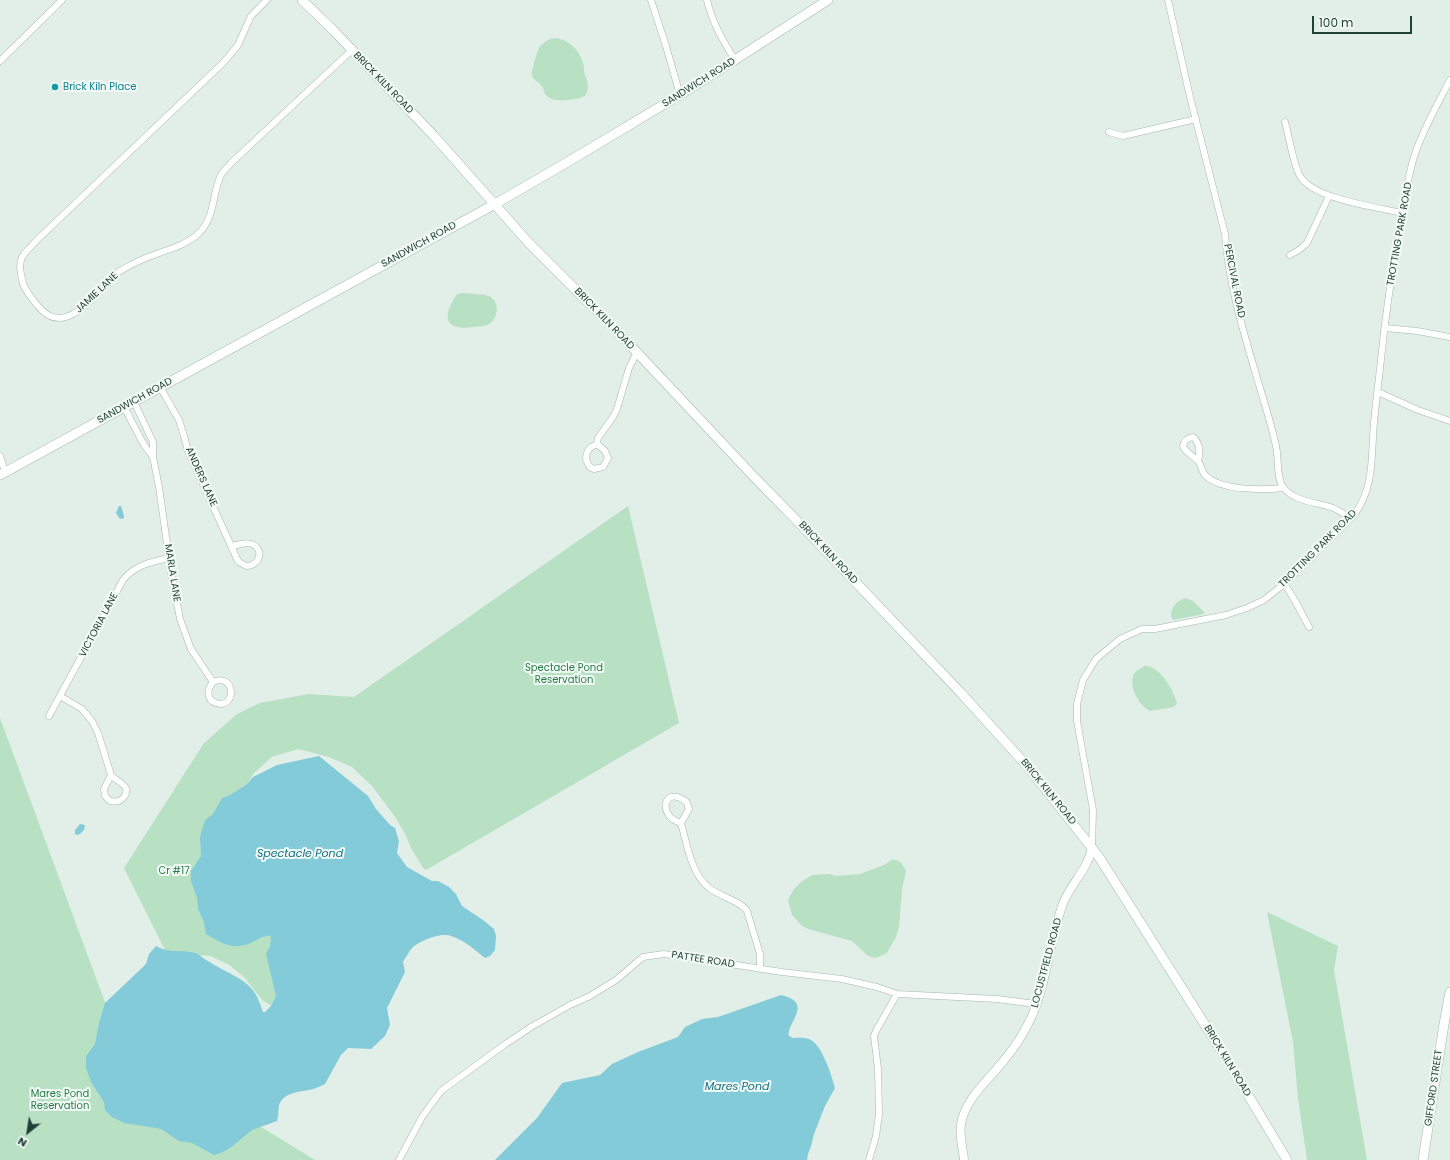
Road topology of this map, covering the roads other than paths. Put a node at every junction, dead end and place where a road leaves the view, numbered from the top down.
1 (62, 0) edge
2 (266, 0) edge
3 (302, 0) edge
4 (651, 0) edge
5 (707, 0) edge
6 (828, 0) edge
7 (1168, 0) edge
8 (352, 50) junction
9 (735, 60) junction
10 (0, 61) edge
11 (1450, 80) edge
12 (680, 95) junction
13 (1196, 119) junction
14 (1285, 122) dead end
15 (1109, 132) dead end
16 (1329, 196) junction
17 (495, 204) junction
18 (1402, 213) junction
19 (1290, 255) dead end
20 (1385, 328) junction
21 (1450, 337) edge
22 (637, 352) junction
23 (160, 387) junction
24 (1378, 392) junction
25 (134, 402) junction
26 (124, 408) junction
27 (1450, 421) edge
28 (597, 444) dead end
29 (0, 456) edge
30 (152, 457) junction
31 (1198, 461) dead end
32 (3, 474) edge
33 (1284, 488) junction
34 (1351, 518) junction
35 (232, 546) junction
36 (169, 558) junction
37 (1284, 584) junction
38 (1309, 626) dead end
39 (213, 682) dead end
40 (60, 696) junction
41 (49, 716) dead end
42 (111, 775) junction
43 (681, 823) junction
44 (1092, 848) junction
45 (760, 969) junction
46 (1450, 992) edge
47 (897, 994) junction
48 (1036, 1004) junction
49 (399, 1160) edge
50 (869, 1160) edge
51 (964, 1160) edge
52 (1287, 1160) edge
53 (1423, 1160) edge

1 - 10 street
2 - 8 street, JAMIE LANE
3 - 8 main road, BRICK KILN ROAD
4 - 12 street
5 - 9 street
6 - 9 main road, SANDWICH ROAD
7 - 13 street, PERCIVAL ROAD
8 - 17 main road, BRICK KILN ROAD
9 - 12 main road, SANDWICH ROAD
11 - 18 street, TROTTING PARK ROAD
12 - 17 main road, SANDWICH ROAD
13 - 15 street
13 - 33 street, PERCIVAL ROAD
14 - 16 street
16 - 18 street
16 - 19 street
17 - 22 main road, BRICK KILN ROAD
17 - 23 main road, SANDWICH ROAD
18 - 20 street, TROTTING PARK ROAD
20 - 21 street
20 - 24 street, TROTTING PARK ROAD
22 - 28 street
22 - 44 main road, BRICK KILN ROAD
23 - 25 main road, SANDWICH ROAD
23 - 35 street, ANDERS LANE
24 - 27 street
24 - 34 street, TROTTING PARK ROAD
25 - 26 main road, SANDWICH ROAD
25 - 30 street, MARLA LANE
26 - 30 street, MARLA LANE
26 - 32 main road, SANDWICH ROAD
29 - 32 street
30 - 36 street, MARLA LANE
31 - 33 street
33 - 34 street
34 - 37 street, TROTTING PARK ROAD
35 - 35 street, ANDERS LANE
36 - 39 street, MARLA LANE
36 - 40 street, VICTORIA LANE
37 - 38 street
37 - 44 street, TROTTING PARK ROAD
40 - 41 street, VICTORIA LANE
40 - 42 street
42 - 42 street
43 - 43 street
43 - 45 street
44 - 48 street, LOCUSTFIELD ROAD
44 - 52 main road, BRICK KILN ROAD
45 - 47 street, PATTEE ROAD
45 - 49 street, PATTEE ROAD
46 - 53 main road, GIFFORD STREET
47 - 48 street, PATTEE ROAD
47 - 50 street
48 - 51 street, LOCUSTFIELD ROAD

